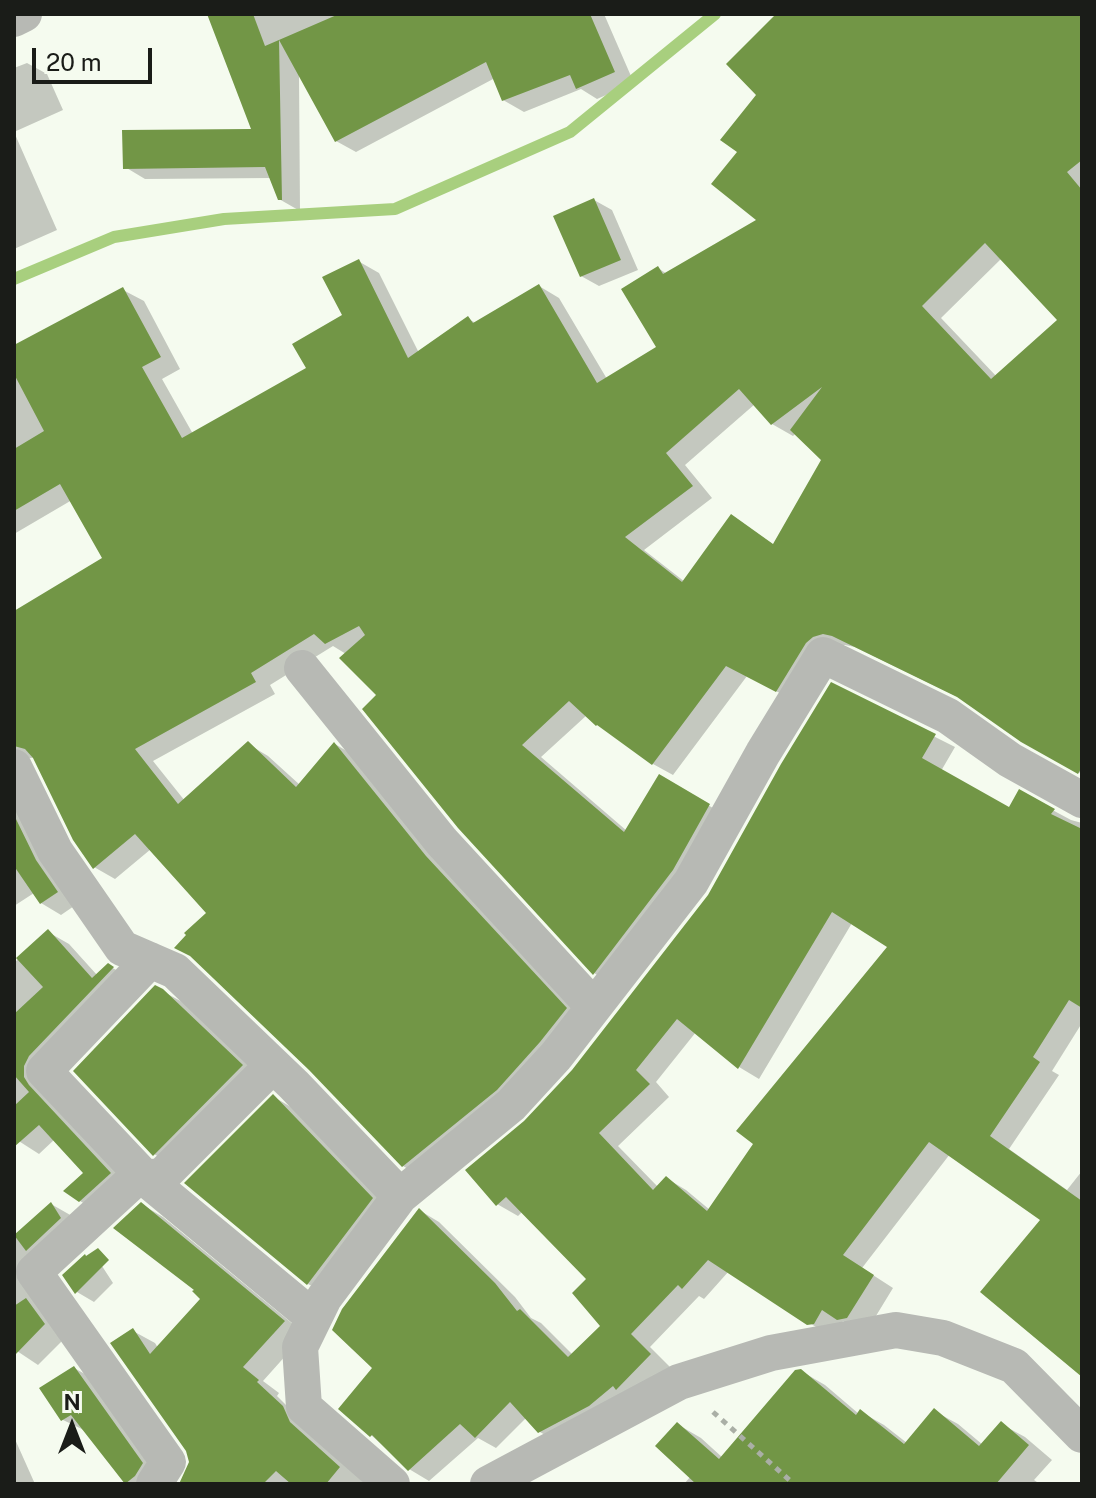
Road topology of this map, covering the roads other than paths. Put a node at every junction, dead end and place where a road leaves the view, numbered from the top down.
1 (24, 14) edge
2 (14, 19) edge
3 (302, 668) dead end
4 (14, 767) edge
5 (1082, 800) edge
6 (150, 960) junction
7 (594, 1007) junction
8 (273, 1065) junction
9 (145, 1178) junction
10 (400, 1196) junction
11 (24, 1280) edge
12 (314, 1318) junction
13 (1082, 1434) edge
14 (154, 1484) edge
15 (392, 1484) edge
16 (488, 1484) edge

1 - 2 street
3 - 7 street
4 - 6 street
5 - 7 street
6 - 8 street
6 - 9 street
7 - 10 street
8 - 9 street
8 - 10 street
9 - 11 street
9 - 12 street
10 - 12 street
11 - 14 street
12 - 15 street
13 - 16 street

